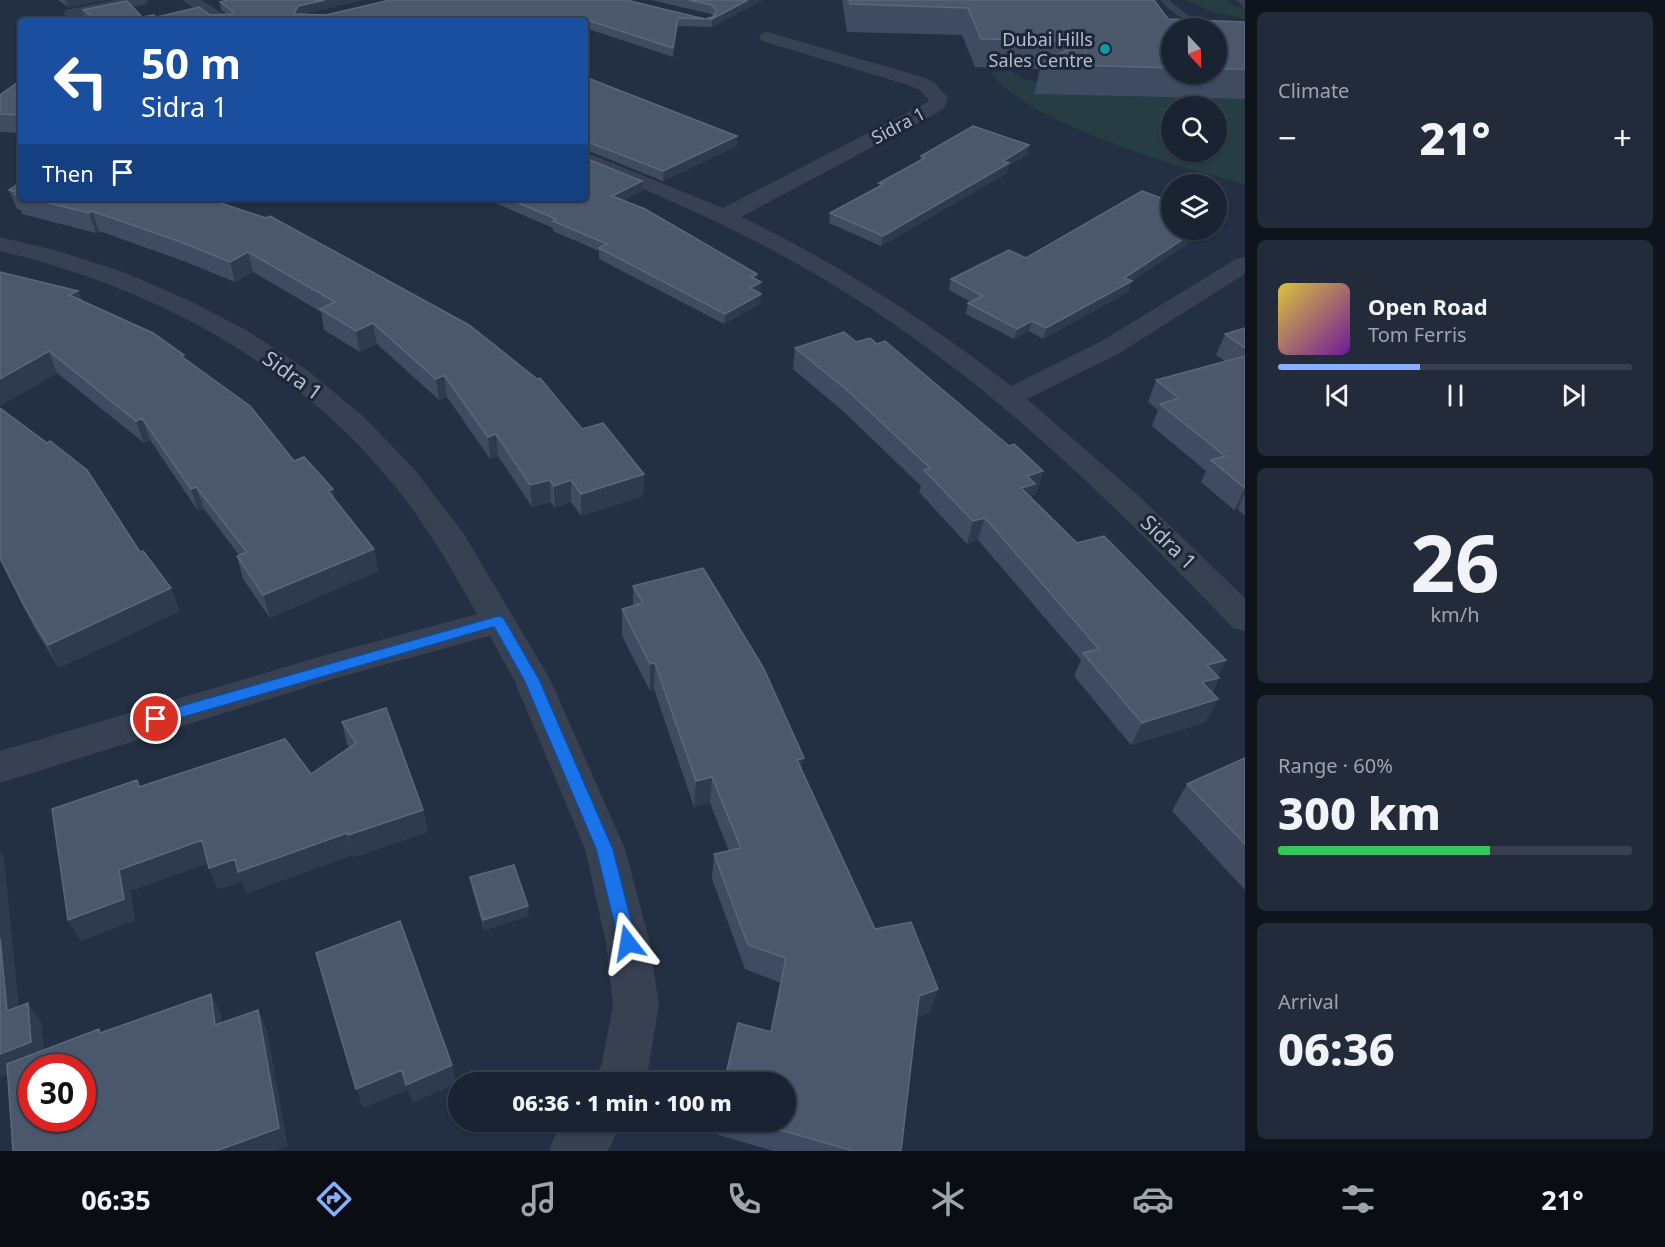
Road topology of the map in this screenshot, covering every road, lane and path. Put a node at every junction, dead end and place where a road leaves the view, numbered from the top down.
1 (140, 0) edge
2 (190, 0) edge
3 (1241, 0) edge
4 (1163, 1) edge
5 (1245, 5) edge
6 (72, 14) dead end
7 (1184, 17) edge
8 (219, 18) edge
9 (768, 37) dead end
10 (588, 159) edge
11 (723, 216) junction
12 (0, 244) edge
13 (1244, 266) edge
14 (1008, 398) junction
15 (1245, 619) edge
16 (498, 621) junction
17 (0, 767) edge
18 (623, 1072) edge
19 (591, 1132) edge
20 (574, 1151) edge

1 - 6 street
2 - 8 street
3 - 5 lane
4 - 7 lane
9 - 11 street, Sidra 1
10 - 11 street, Sidra 1
11 - 14 street, Sidra 1
12 - 16 street, Sidra 1
13 - 14 street
14 - 15 street, Sidra 1
16 - 17 street
16 - 18 street, Sidra 1
19 - 20 street

